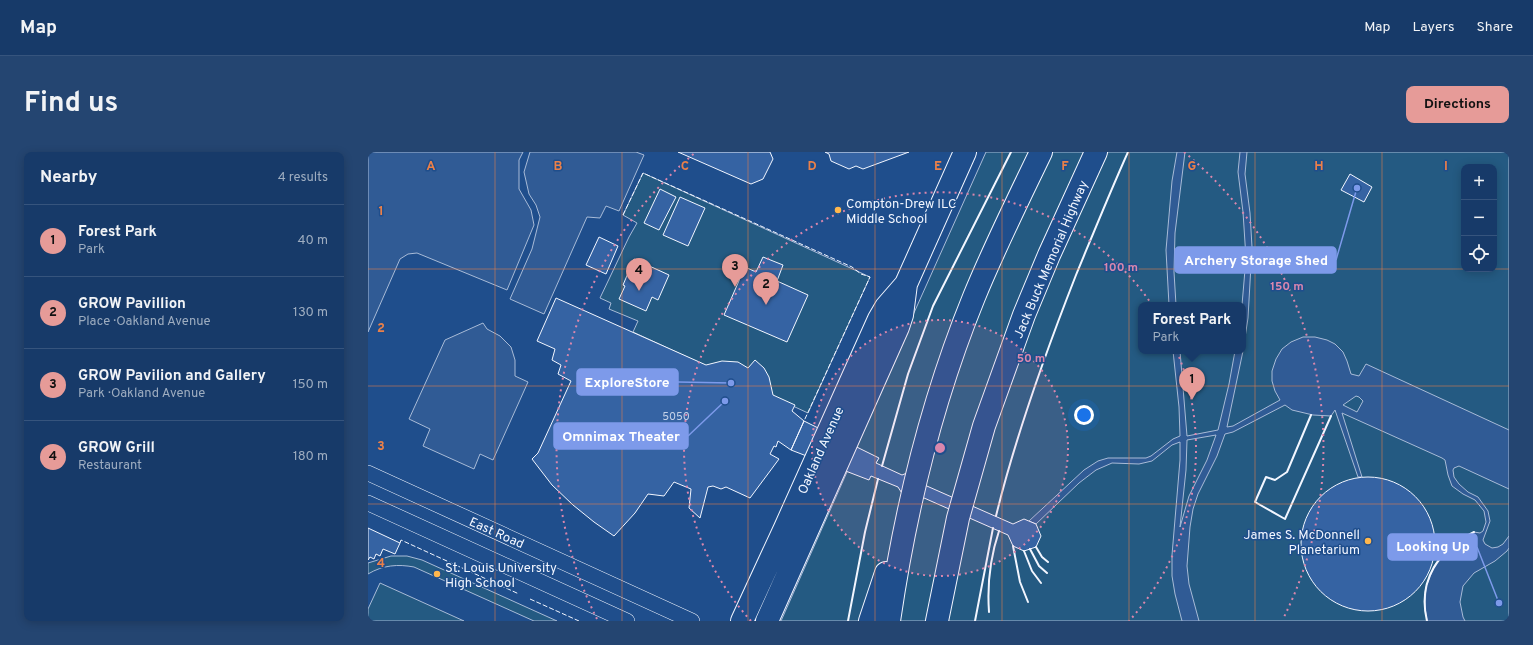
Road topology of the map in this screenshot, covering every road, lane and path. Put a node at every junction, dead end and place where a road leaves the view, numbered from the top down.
1 (965, 152) edge
2 (1041, 152) edge
3 (1096, 152) edge
4 (906, 284) junction
5 (368, 473) edge
6 (368, 503) edge
7 (911, 505) junction
8 (958, 518) junction
9 (627, 621) edge
10 (692, 621) edge
11 (742, 621) edge
12 (767, 621) edge
13 (870, 621) edge
14 (889, 621) edge
15 (937, 621) edge
16 (952, 621) edge

1 - 4 main road, Oakland Avenue
2 - 7 main road
3 - 8 main road, Jack Buck Memorial Highway
4 - 11 main road, Oakland Avenue
4 - 12 main road, Oakland Avenue
5 - 10 street, East Road
6 - 9 street, East Road
7 - 13 main road
7 - 14 main road
8 - 15 main road, Jack Buck Memorial Highway
8 - 16 main road

